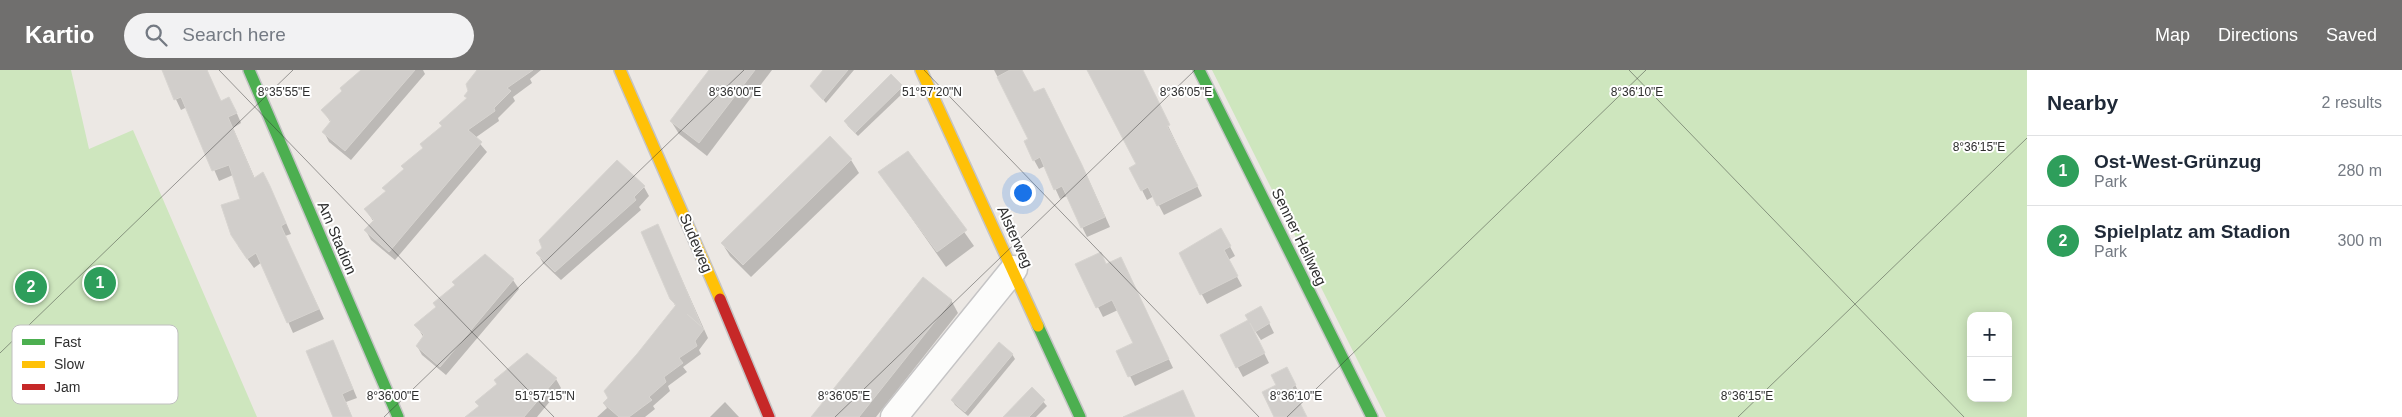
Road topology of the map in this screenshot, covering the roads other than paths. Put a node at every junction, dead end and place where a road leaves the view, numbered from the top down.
1 (249, 70) edge
2 (620, 70) edge
3 (921, 70) edge
4 (1199, 70) edge
5 (1014, 269) junction
6 (398, 417) edge
7 (769, 417) edge
8 (894, 417) edge
9 (1080, 417) edge
10 (1372, 417) edge

1 - 6 street, Am Stadion
2 - 7 street, Sudeweg
3 - 5 street, Alsterweg
4 - 10 street, Senner Hellweg
5 - 8 street
5 - 9 street, Alsterweg

